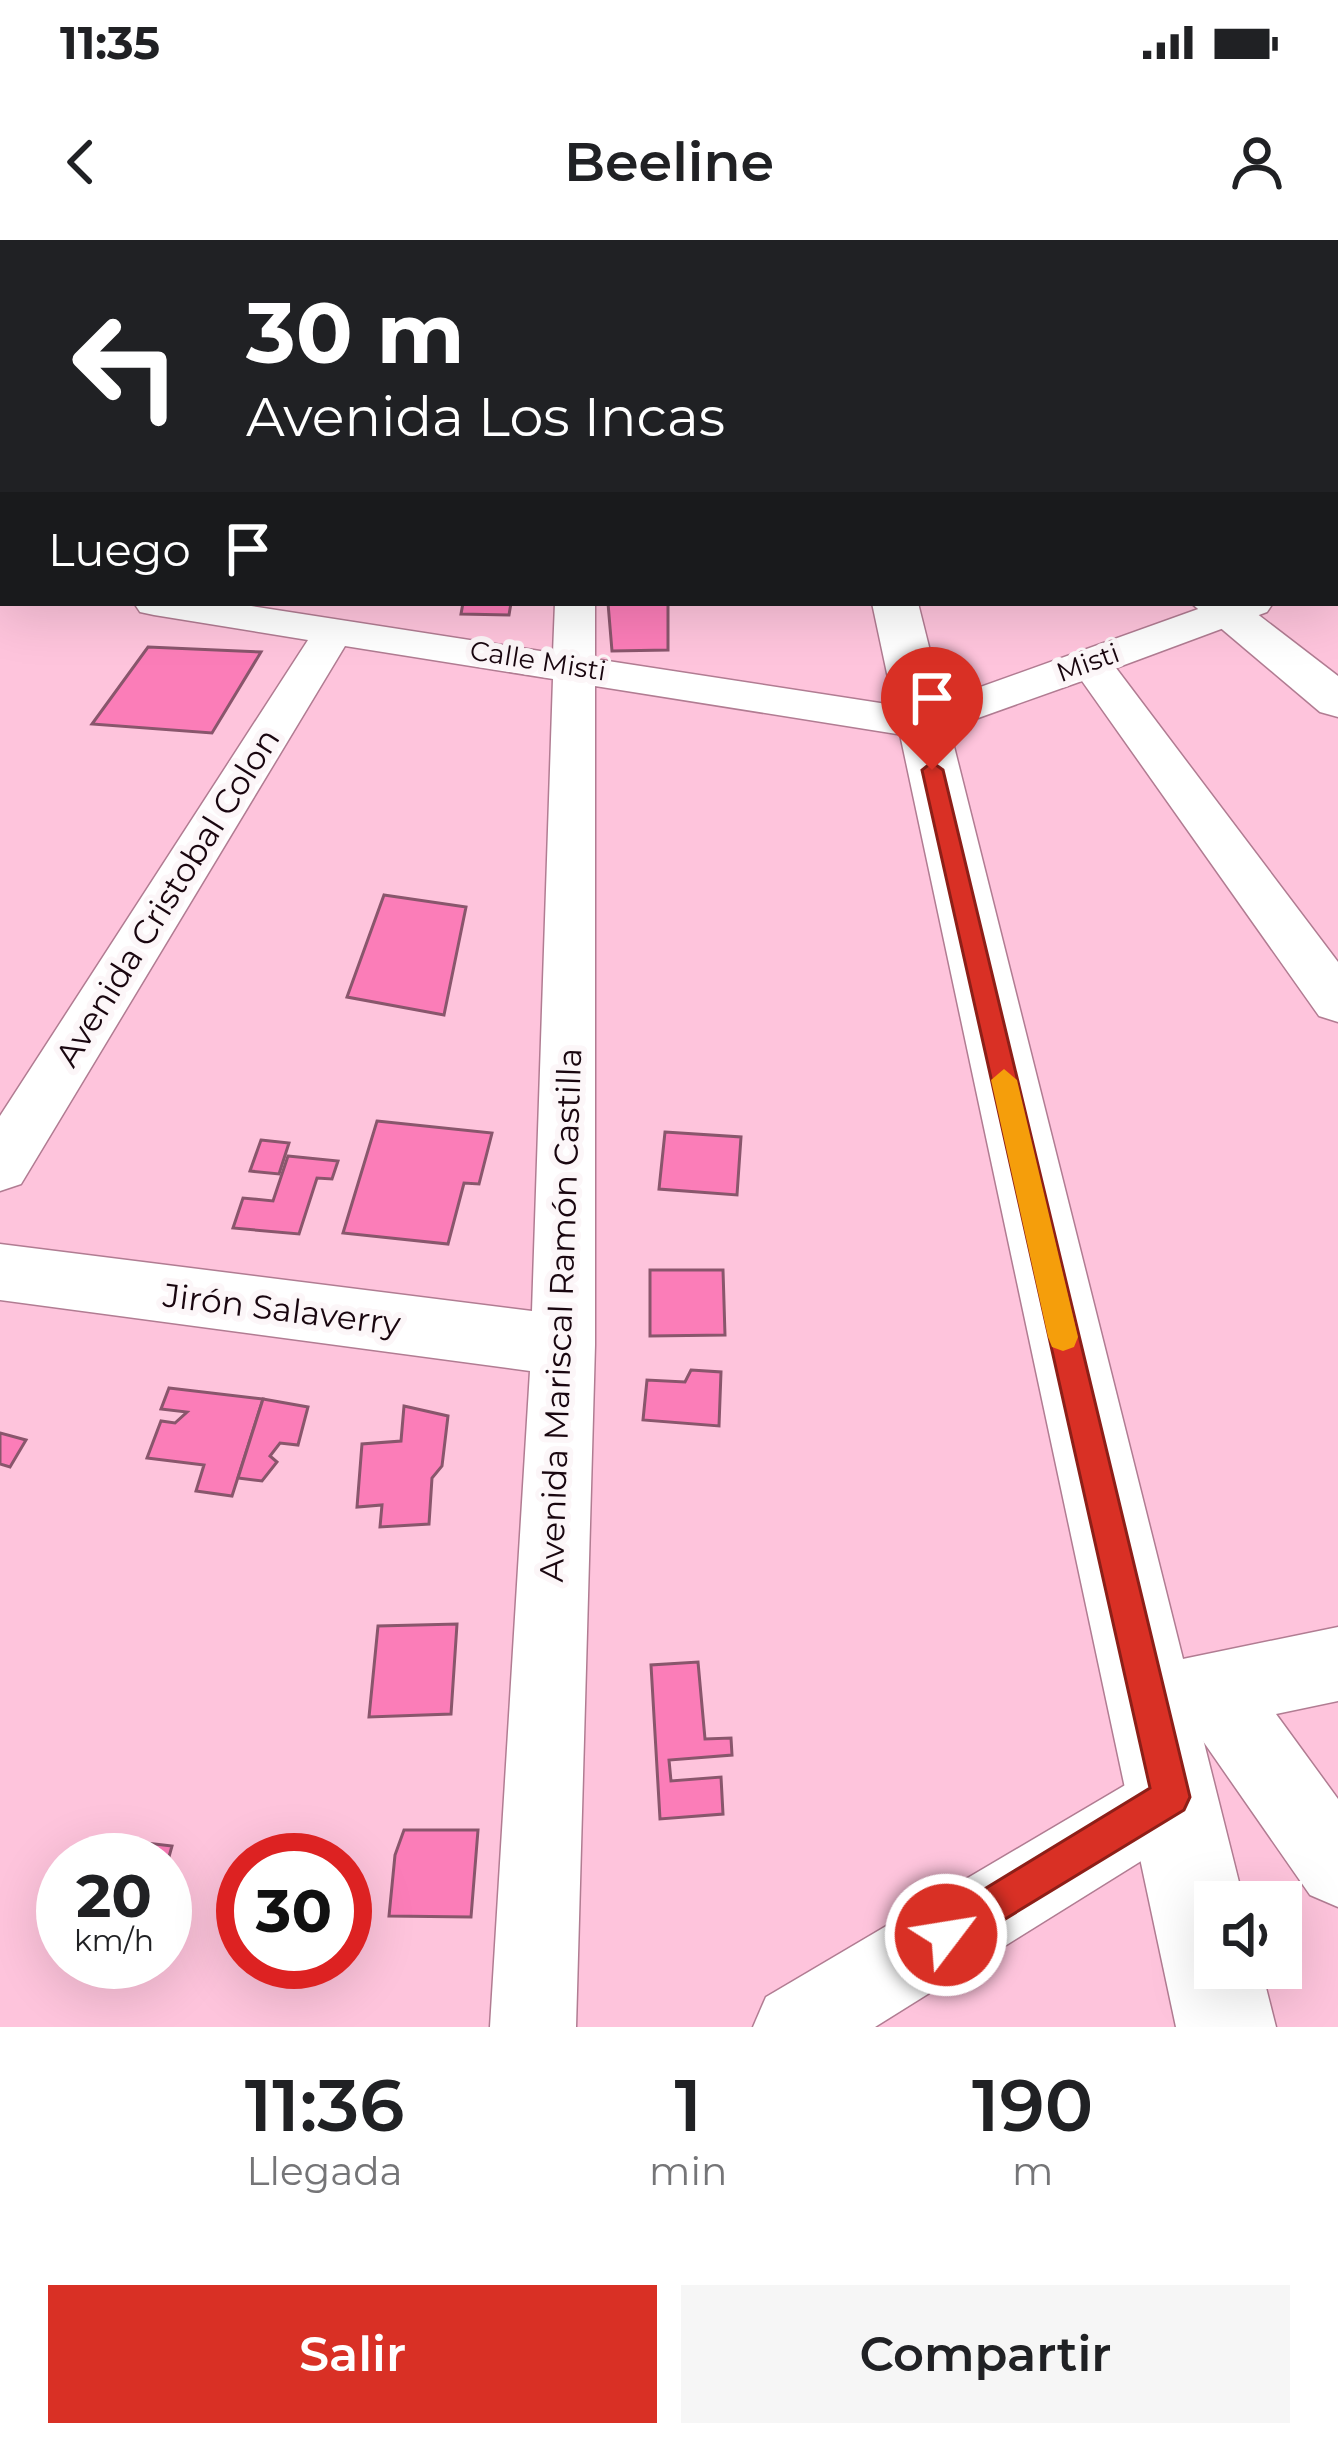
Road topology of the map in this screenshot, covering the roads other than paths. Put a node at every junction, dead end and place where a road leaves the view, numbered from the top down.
1 (206, 606) edge
2 (575, 606) edge
3 (897, 606) edge
4 (1231, 606) edge
5 (334, 629) junction
6 (1090, 662) junction
7 (574, 667) junction
8 (1338, 701) edge
9 (922, 724) junction
10 (1338, 1001) edge
11 (0, 1166) edge
12 (0, 1273) edge
13 (563, 1345) junction
14 (1338, 1664) edge
15 (1181, 1696) junction
16 (1171, 1797) junction
17 (1338, 1867) edge
18 (533, 2027) edge
19 (796, 2027) edge
20 (1226, 2027) edge

1 - 5 street, Calle Misti
2 - 7 street, Avenida Mariscal Ramón Castilla
3 - 9 street
4 - 6 street, Misti
4 - 8 street
5 - 7 street, Calle Misti
5 - 11 street, Avenida Cristobal Colon
6 - 9 street, Misti
6 - 10 street
7 - 9 street, Calle Misti
7 - 13 street, Avenida Mariscal Ramón Castilla
9 - 15 street
12 - 13 street, Jirón Salaverry
13 - 18 street, Avenida Mariscal Ramón Castilla
14 - 15 street
15 - 16 street
15 - 17 street
16 - 19 street
16 - 20 street

